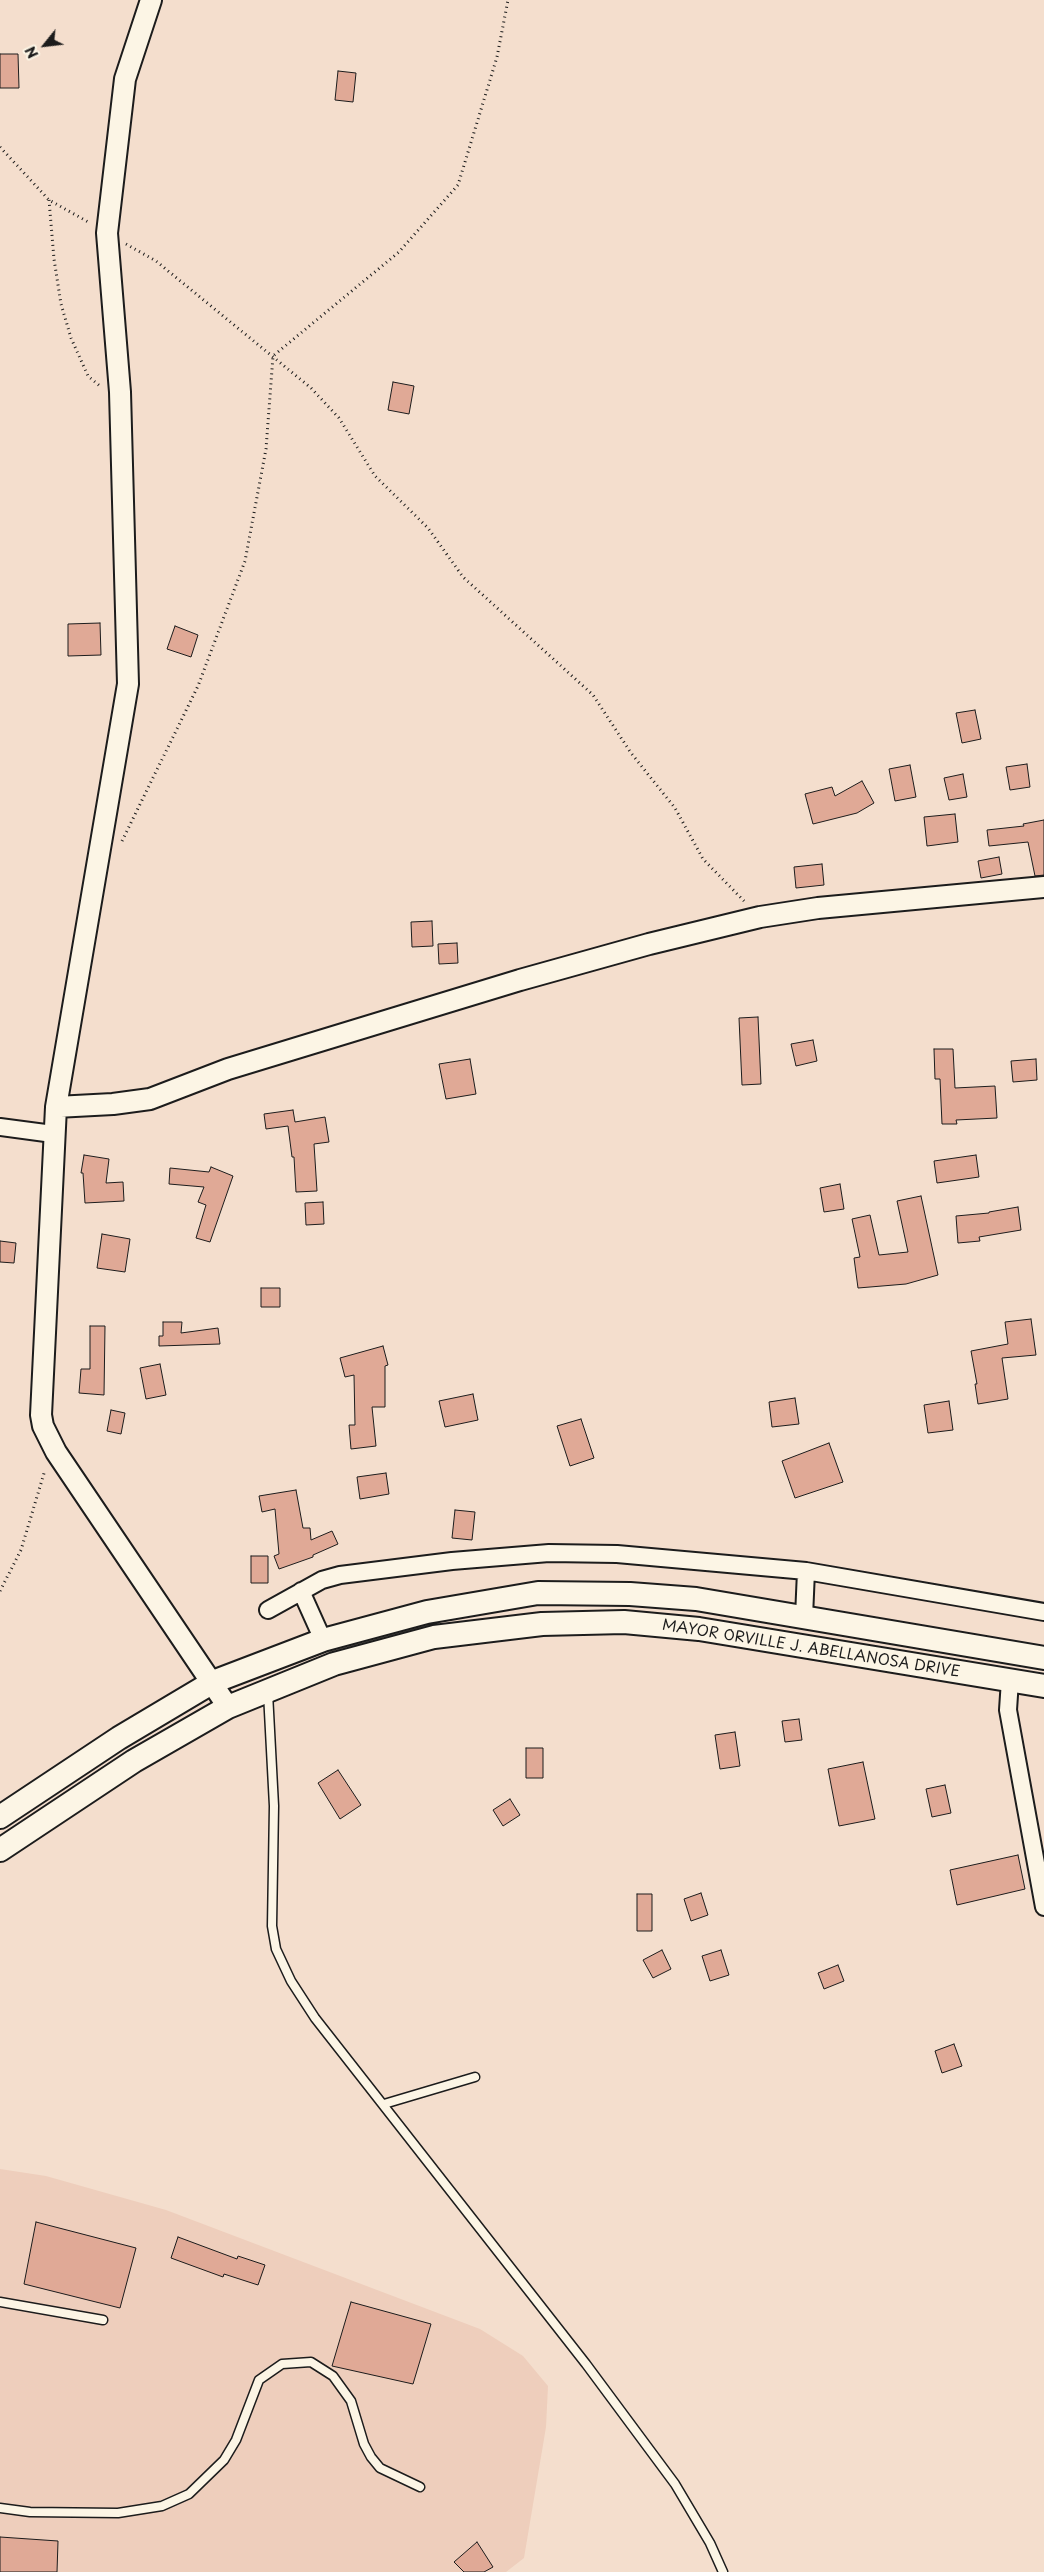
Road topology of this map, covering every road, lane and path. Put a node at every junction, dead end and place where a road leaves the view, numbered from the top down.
1 (151, 0) edge
2 (508, 0) edge
3 (0, 147) edge
4 (49, 200) junction
5 (107, 233) junction
6 (273, 356) junction
7 (120, 392) junction
8 (121, 843) dead end
9 (1044, 886) edge
10 (760, 917) junction
11 (56, 1107) junction
12 (0, 1127) edge
13 (53, 1134) junction
14 (56, 1452) junction
15 (806, 1571) junction
16 (0, 1591) edge
17 (301, 1591) junction
18 (268, 1610) dead end
19 (1044, 1612) edge
20 (804, 1617) junction
21 (323, 1640) junction
22 (1044, 1658) edge
23 (1010, 1680) junction
24 (213, 1682) junction
25 (1044, 1686) edge
26 (268, 1691) junction
27 (228, 1707) junction
28 (0, 1817) edge
29 (0, 1850) edge
30 (1044, 1907) edge
31 (475, 2077) dead end
32 (384, 2104) junction
33 (0, 2302) edge
34 (103, 2320) dead end
35 (420, 2487) dead end
36 (0, 2508) edge
37 (723, 2572) edge

1 - 5 street
2 - 6 path
3 - 4 path
4 - 5 path
4 - 7 path
5 - 6 path
5 - 7 street
6 - 8 path
6 - 10 path
7 - 11 street
9 - 10 street
10 - 11 street
11 - 13 street
12 - 13 street
13 - 14 street
14 - 16 path
14 - 24 street
15 - 17 street
15 - 19 street
15 - 20 street
17 - 18 street
17 - 21 street
20 - 21 main road, MAYOR ORVILLE J. ABELLANOSA DRIVE
20 - 22 main road, MAYOR ORVILLE J. ABELLANOSA DRIVE
21 - 24 main road, MAYOR ORVILLE J. ABELLANOSA DRIVE
23 - 25 main road, MAYOR ORVILLE J. ABELLANOSA DRIVE
23 - 26 main road, MAYOR ORVILLE J. ABELLANOSA DRIVE
23 - 30 street
24 - 27 street
24 - 28 main road, MAYOR ORVILLE J. ABELLANOSA DRIVE
26 - 27 main road, MAYOR ORVILLE J. ABELLANOSA DRIVE
26 - 32 lane
27 - 29 main road, MAYOR ORVILLE J. ABELLANOSA DRIVE
31 - 32 lane
32 - 37 lane
33 - 34 lane
35 - 36 lane

